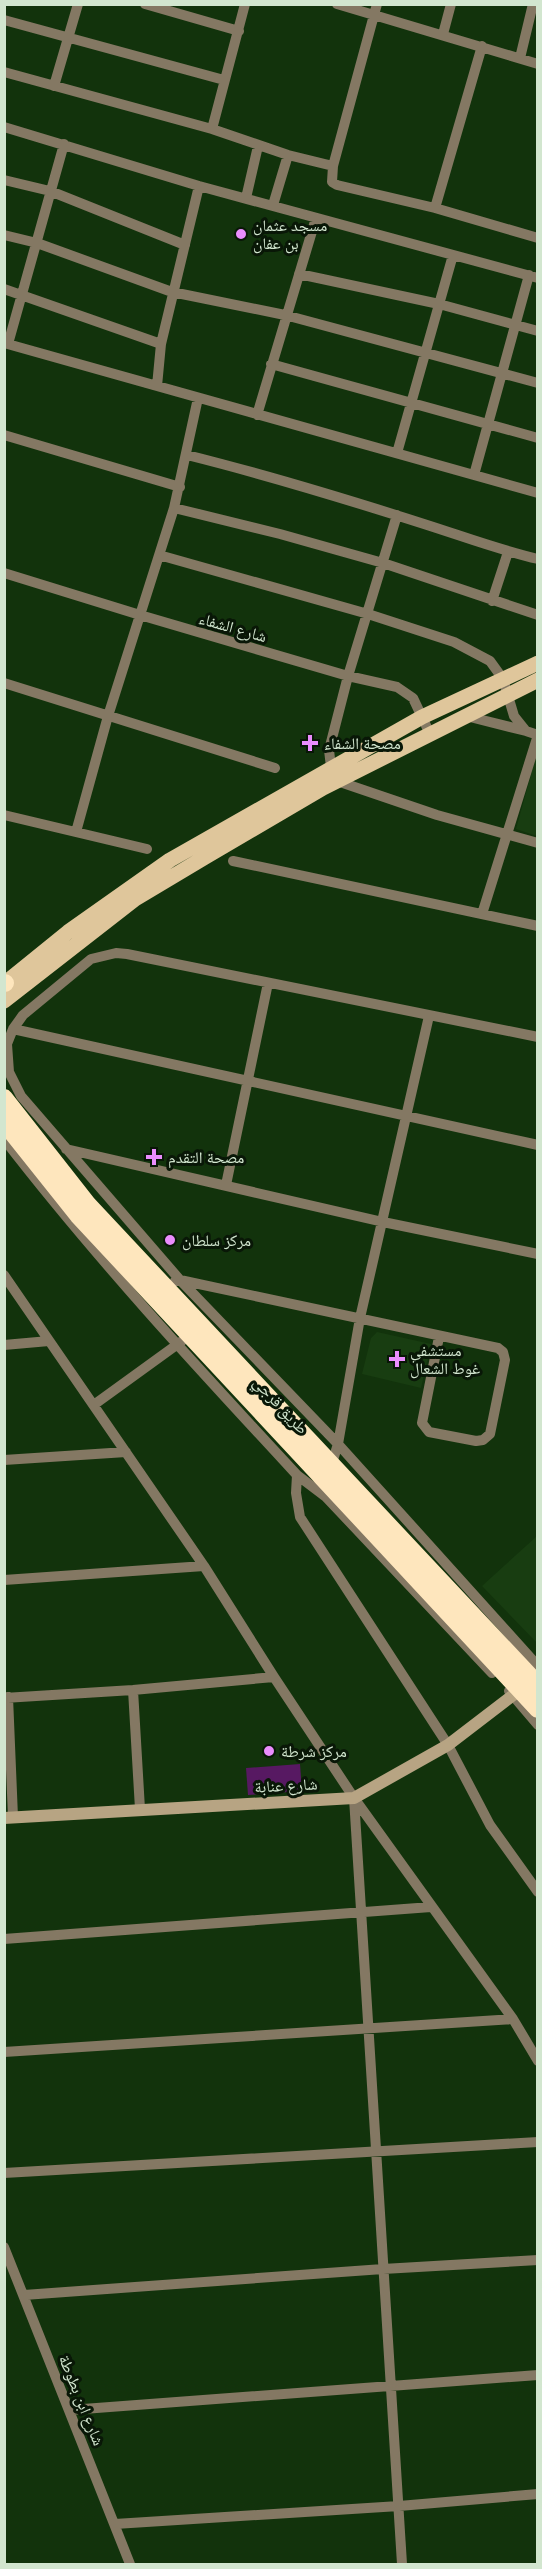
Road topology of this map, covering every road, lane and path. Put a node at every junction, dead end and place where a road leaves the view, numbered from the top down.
1 (78, 4) edge
2 (145, 4) edge
3 (245, 4) edge
4 (337, 4) edge
5 (451, 4) edge
6 (533, 4) edge
7 (375, 10) edge
8 (4, 20) edge
9 (239, 31) junction
10 (443, 34) junction
11 (68, 38) junction
12 (482, 46) junction
13 (520, 58) junction
14 (537, 64) edge
15 (4, 72) edge
16 (224, 80) junction
17 (54, 86) junction
18 (4, 128) edge
19 (212, 129) junction
20 (64, 144) junction
21 (258, 146) junction
22 (288, 155) junction
23 (333, 166) junction
24 (4, 180) edge
25 (199, 186) junction
26 (50, 191) junction
27 (246, 198) junction
28 (273, 205) junction
29 (435, 208) junction
30 (316, 218) junction
31 (4, 235) edge
32 (537, 238) edge
33 (37, 243) junction
34 (185, 245) junction
35 (453, 255) junction
36 (299, 274) junction
37 (533, 277) edge
38 (4, 290) edge
39 (172, 292) junction
40 (22, 294) junction
41 (440, 304) junction
42 (285, 315) junction
43 (516, 325) junction
44 (537, 331) edge
45 (6, 343) edge
46 (161, 344) junction
47 (424, 354) junction
48 (271, 364) junction
49 (502, 373) junction
50 (537, 383) edge
51 (157, 386) junction
52 (198, 398) junction
53 (410, 404) junction
54 (256, 415) junction
55 (489, 423) junction
56 (4, 435) edge
57 (537, 438) edge
58 (397, 453) junction
59 (187, 455) junction
60 (474, 476) junction
61 (180, 487) junction
62 (537, 493) edge
63 (174, 508) junction
64 (397, 515) junction
65 (508, 552) junction
66 (159, 555) junction
67 (537, 559) edge
68 (383, 563) junction
69 (4, 573) edge
70 (492, 601) junction
71 (368, 614) junction
72 (140, 615) junction
73 (537, 615) edge
74 (537, 663) edge
75 (348, 676) junction
76 (502, 679) junction
77 (537, 680) edge
78 (4, 683) edge
79 (507, 695) junction
80 (108, 716) junction
81 (466, 716) junction
82 (422, 717) junction
83 (526, 731) junction
84 (430, 734) junction
85 (537, 735) edge
86 (275, 768) dead end
87 (334, 774) junction
88 (4, 815) edge
89 (76, 832) junction
90 (506, 835) junction
91 (537, 843) edge
92 (147, 849) dead end
93 (233, 861) dead end
94 (482, 914) junction
95 (537, 926) edge
96 (72, 938) junction
97 (91, 959) junction
98 (5, 983) edge
99 (268, 983) junction
100 (4, 1001) edge
101 (429, 1016) junction
102 (13, 1029) junction
103 (537, 1037) edge
104 (248, 1080) junction
105 (4, 1098) edge
106 (405, 1116) junction
107 (4, 1122) edge
108 (4, 1138) edge
109 (537, 1145) edge
110 (66, 1149) junction
111 (226, 1185) junction
112 (83, 1210) junction
113 (383, 1222) junction
114 (537, 1254) edge
115 (4, 1275) edge
116 (171, 1282) junction
117 (360, 1318) junction
118 (439, 1337) junction
119 (183, 1340) junction
120 (49, 1341) junction
121 (4, 1345) edge
122 (95, 1404) junction
123 (338, 1444) junction
124 (126, 1452) junction
125 (4, 1460) edge
126 (332, 1463) junction
127 (297, 1475) junction
128 (204, 1566) junction
129 (4, 1580) edge
130 (274, 1677) junction
131 (528, 1683) edge
132 (133, 1690) junction
133 (6, 1697) edge
134 (537, 1709) edge
135 (537, 1725) edge
136 (448, 1745) junction
137 (354, 1798) junction
138 (140, 1809) junction
139 (9, 1817) edge
140 (537, 1892) edge
141 (431, 1907) junction
142 (362, 1912) junction
143 (4, 1939) edge
144 (513, 2019) junction
145 (368, 2029) junction
146 (4, 2052) edge
147 (537, 2061) edge
148 (537, 2142) edge
149 (375, 2152) junction
150 (4, 2172) edge
151 (4, 2247) edge
152 (537, 2260) edge
153 (383, 2269) junction
154 (24, 2295) junction
155 (537, 2375) edge
156 (391, 2387) junction
157 (70, 2410) junction
158 (537, 2494) edge
159 (399, 2506) junction
160 (115, 2524) junction
161 (130, 2565) edge
162 (402, 2565) edge

1 - 11 street
2 - 9 street
3 - 9 street
4 - 7 street
5 - 10 street
6 - 13 street
7 - 10 street
7 - 23 street
8 - 11 street
9 - 16 street
10 - 12 street
11 - 16 street
11 - 17 street
12 - 13 street
12 - 29 street
13 - 14 street
15 - 17 street
16 - 19 street
17 - 19 street
18 - 20 street
19 - 21 street
20 - 25 street
20 - 26 street
21 - 22 street
21 - 27 street
22 - 23 street
22 - 28 street
23 - 29 street
24 - 26 street
25 - 27 street
25 - 34 street
26 - 33 street
26 - 34 street
27 - 28 street
28 - 30 street
29 - 32 street
30 - 35 street
30 - 36 street
31 - 33 street
33 - 39 street
33 - 40 street
34 - 39 street
35 - 37 street
35 - 41 street
36 - 41 street
36 - 42 street
37 - 43 street
38 - 40 street
39 - 42 street
39 - 46 street
40 - 45 street
40 - 46 street
41 - 43 street
41 - 47 street
42 - 47 street
42 - 48 street
43 - 44 street
43 - 49 street
45 - 51 street
46 - 51 street
47 - 49 street
47 - 53 street
48 - 53 street
48 - 54 street
49 - 50 street
49 - 55 street
51 - 52 street
52 - 54 street
52 - 59 street
53 - 55 street
53 - 58 street
54 - 58 street
55 - 57 street
55 - 60 street
56 - 61 street
58 - 60 street
59 - 61 street
59 - 64 street
60 - 62 street
61 - 63 street
63 - 66 street
63 - 68 street
64 - 65 street
64 - 68 street
65 - 67 street
65 - 70 street
66 - 71 street
66 - 72 street
68 - 70 street
68 - 71 street
69 - 72 street, شارع الشفاء
70 - 73 street
71 - 75 street
71 - 76 street
72 - 75 street, شارع الشفاء
72 - 80 street
74 - 76 main road
75 - 82 street, شارع الشفاء
75 - 87 street
76 - 79 street
76 - 82 main road
77 - 79 main road
78 - 80 street
79 - 81 main road
79 - 83 street
80 - 86 street
80 - 89 street
81 - 83 street
81 - 84 main road
82 - 84 street, شارع الشفاء
82 - 87 main road
83 - 85 street
84 - 87 main road
85 - 90 street
87 - 90 street
87 - 96 main road
88 - 89 street
89 - 92 street
90 - 91 street
90 - 94 street
93 - 94 street
94 - 95 street
96 - 97 street
96 - 98 main road
96 - 100 main road
97 - 99 street
97 - 102 street
99 - 101 street
99 - 104 street
101 - 103 street
101 - 106 street
102 - 104 street
102 - 110 street
104 - 106 street
104 - 111 street
105 - 112 highway, طريق قرجي
106 - 109 street
106 - 113 street
107 - 112 highway, طريق قرجي
108 - 119 street
110 - 111 street
110 - 116 street
111 - 113 street
112 - 116 highway, طريق قرجي
112 - 119 highway, طريق قرجي
113 - 114 street
113 - 117 street
115 - 120 street
116 - 117 street
116 - 123 street
116 - 126 highway, طريق قرجي
117 - 118 street
117 - 123 street
118 - 118 street
119 - 122 street
119 - 127 street
119 - 131 highway, طريق قرجي
120 - 121 street
120 - 122 street
122 - 124 street
123 - 126 street
123 - 131 street
124 - 125 street
124 - 128 street
126 - 131 highway, طريق قرجي
127 - 131 street
127 - 136 street
128 - 129 street
128 - 130 street
130 - 132 street
130 - 137 street
131 - 134 highway, طريق قرجي
131 - 135 street
131 - 136 street, شارع عنابة
132 - 133 street
132 - 138 street
133 - 139 street
136 - 137 street, شارع عنابة
136 - 140 street
137 - 138 street, شارع عنابة
137 - 141 street
137 - 142 street
138 - 139 street, شارع عنابة
141 - 142 street
141 - 144 street
142 - 143 street
142 - 145 street
144 - 145 street
144 - 147 street
145 - 146 street
145 - 149 street
148 - 149 street
149 - 150 street
149 - 153 street
151 - 154 street, شارع ابن بطوطة
152 - 153 street
153 - 154 street
153 - 156 street
154 - 157 street, شارع ابن بطوطة
155 - 156 street
156 - 157 street
156 - 159 street
157 - 160 street, شارع ابن بطوطة
158 - 159 street
159 - 160 street
159 - 162 street
160 - 161 street, شارع ابن بطوطة

